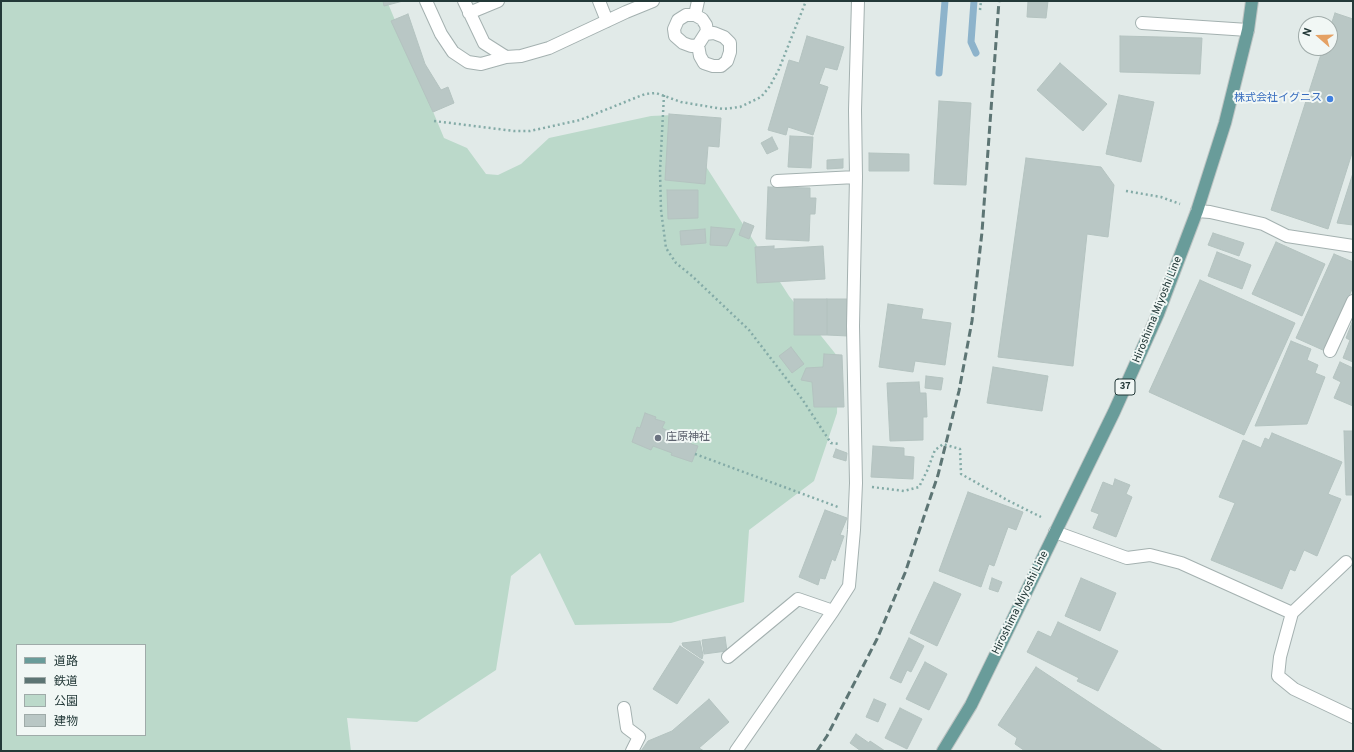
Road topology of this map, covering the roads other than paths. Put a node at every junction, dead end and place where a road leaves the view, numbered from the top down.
1 (426, 1) edge
2 (464, 1) edge
3 (599, 1) edge
4 (653, 1) edge
5 (698, 1) edge
6 (858, 1) edge
7 (1252, 1) edge
8 (493, 2) edge
9 (469, 13) junction
10 (695, 15) junction
11 (607, 21) junction
12 (1142, 23) dead end
13 (1248, 30) junction
14 (705, 34) junction
15 (698, 46) junction
16 (506, 57) junction
17 (856, 177) junction
18 (777, 181) dead end
19 (1197, 211) junction
20 (1353, 246) edge
21 (1353, 301) edge
22 (1330, 351) dead end
23 (1055, 532) junction
24 (1346, 562) dead end
25 (833, 611) junction
26 (1292, 613) junction
27 (728, 657) dead end
28 (624, 708) dead end
29 (1353, 717) edge
30 (632, 751) edge
31 (736, 751) edge
32 (943, 751) edge

1 - 16 street
2 - 9 street
3 - 11 street
4 - 11 street
5 - 10 street
6 - 17 street
7 - 13 main road, Hiroshima Miyoshi Line / 37
8 - 9 street
9 - 16 street
10 - 14 street
10 - 15 street
11 - 16 street
12 - 13 street
13 - 19 main road, Hiroshima Miyoshi Line / 37
14 - 15 street
14 - 15 street
17 - 18 street
17 - 25 street
19 - 20 street
19 - 23 main road, Hiroshima Miyoshi Line / 37
21 - 22 street
23 - 26 street
23 - 32 main road, Hiroshima Miyoshi Line / 37
24 - 26 street
25 - 27 street
25 - 31 street
26 - 29 street
28 - 30 street

